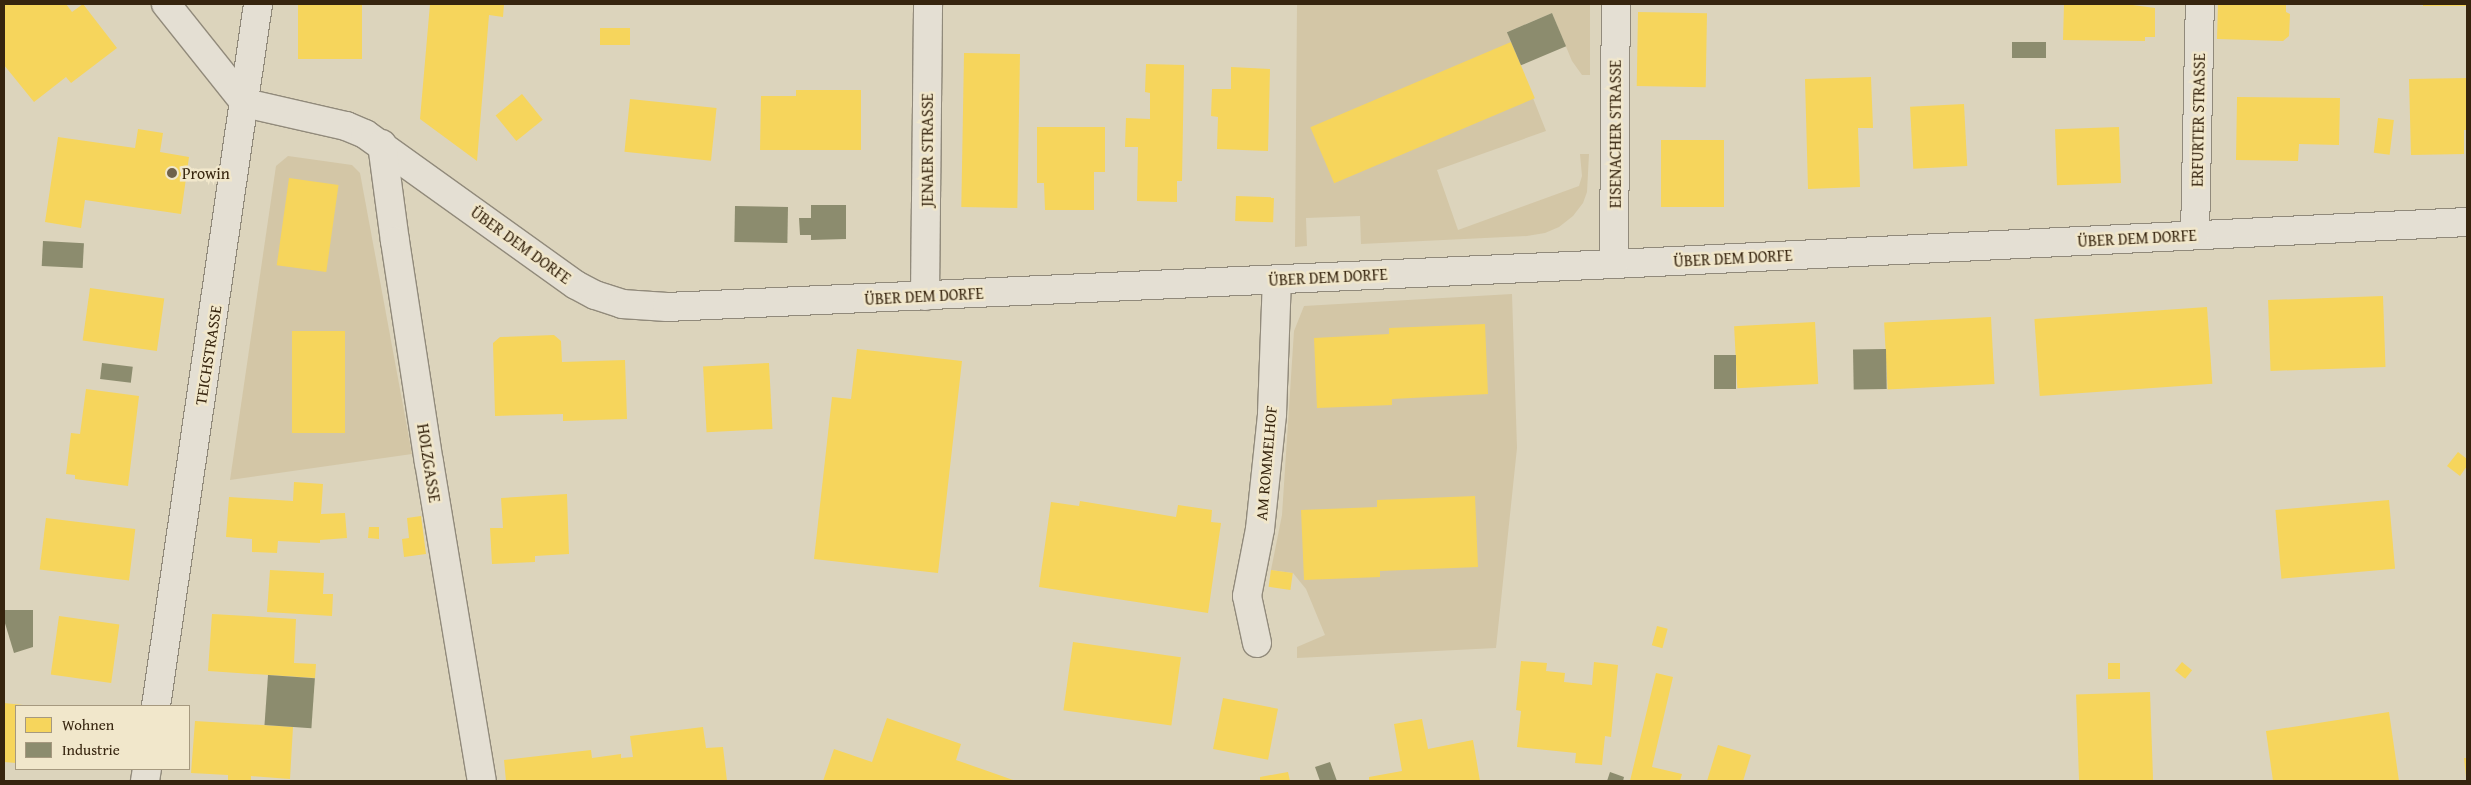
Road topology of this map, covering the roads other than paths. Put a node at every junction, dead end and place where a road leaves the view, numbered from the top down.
1 (166, 4) edge
2 (258, 4) edge
3 (928, 4) edge
4 (1616, 4) edge
5 (2200, 4) edge
6 (245, 103) junction
7 (382, 144) junction
8 (2467, 222) edge
9 (2195, 236) junction
10 (1614, 264) junction
11 (1277, 280) junction
12 (925, 296) junction
13 (1257, 643) dead end
14 (156, 705) edge
15 (482, 781) edge

1 - 6 street
2 - 6 street, TEICHSTRASSE
3 - 12 street, JENAER STRASSE
4 - 10 street, EISENACHER STRASSE
5 - 9 street, ERFURTER STRASSE
6 - 7 street, ÜBER DEM DORFE
6 - 14 street, TEICHSTRASSE
7 - 12 street, ÜBER DEM DORFE
7 - 15 street, HOLZGASSE
8 - 9 street, ÜBER DEM DORFE
9 - 10 street, ÜBER DEM DORFE
10 - 11 street, ÜBER DEM DORFE
11 - 12 street, ÜBER DEM DORFE
11 - 13 street, AM ROMMELHOF

